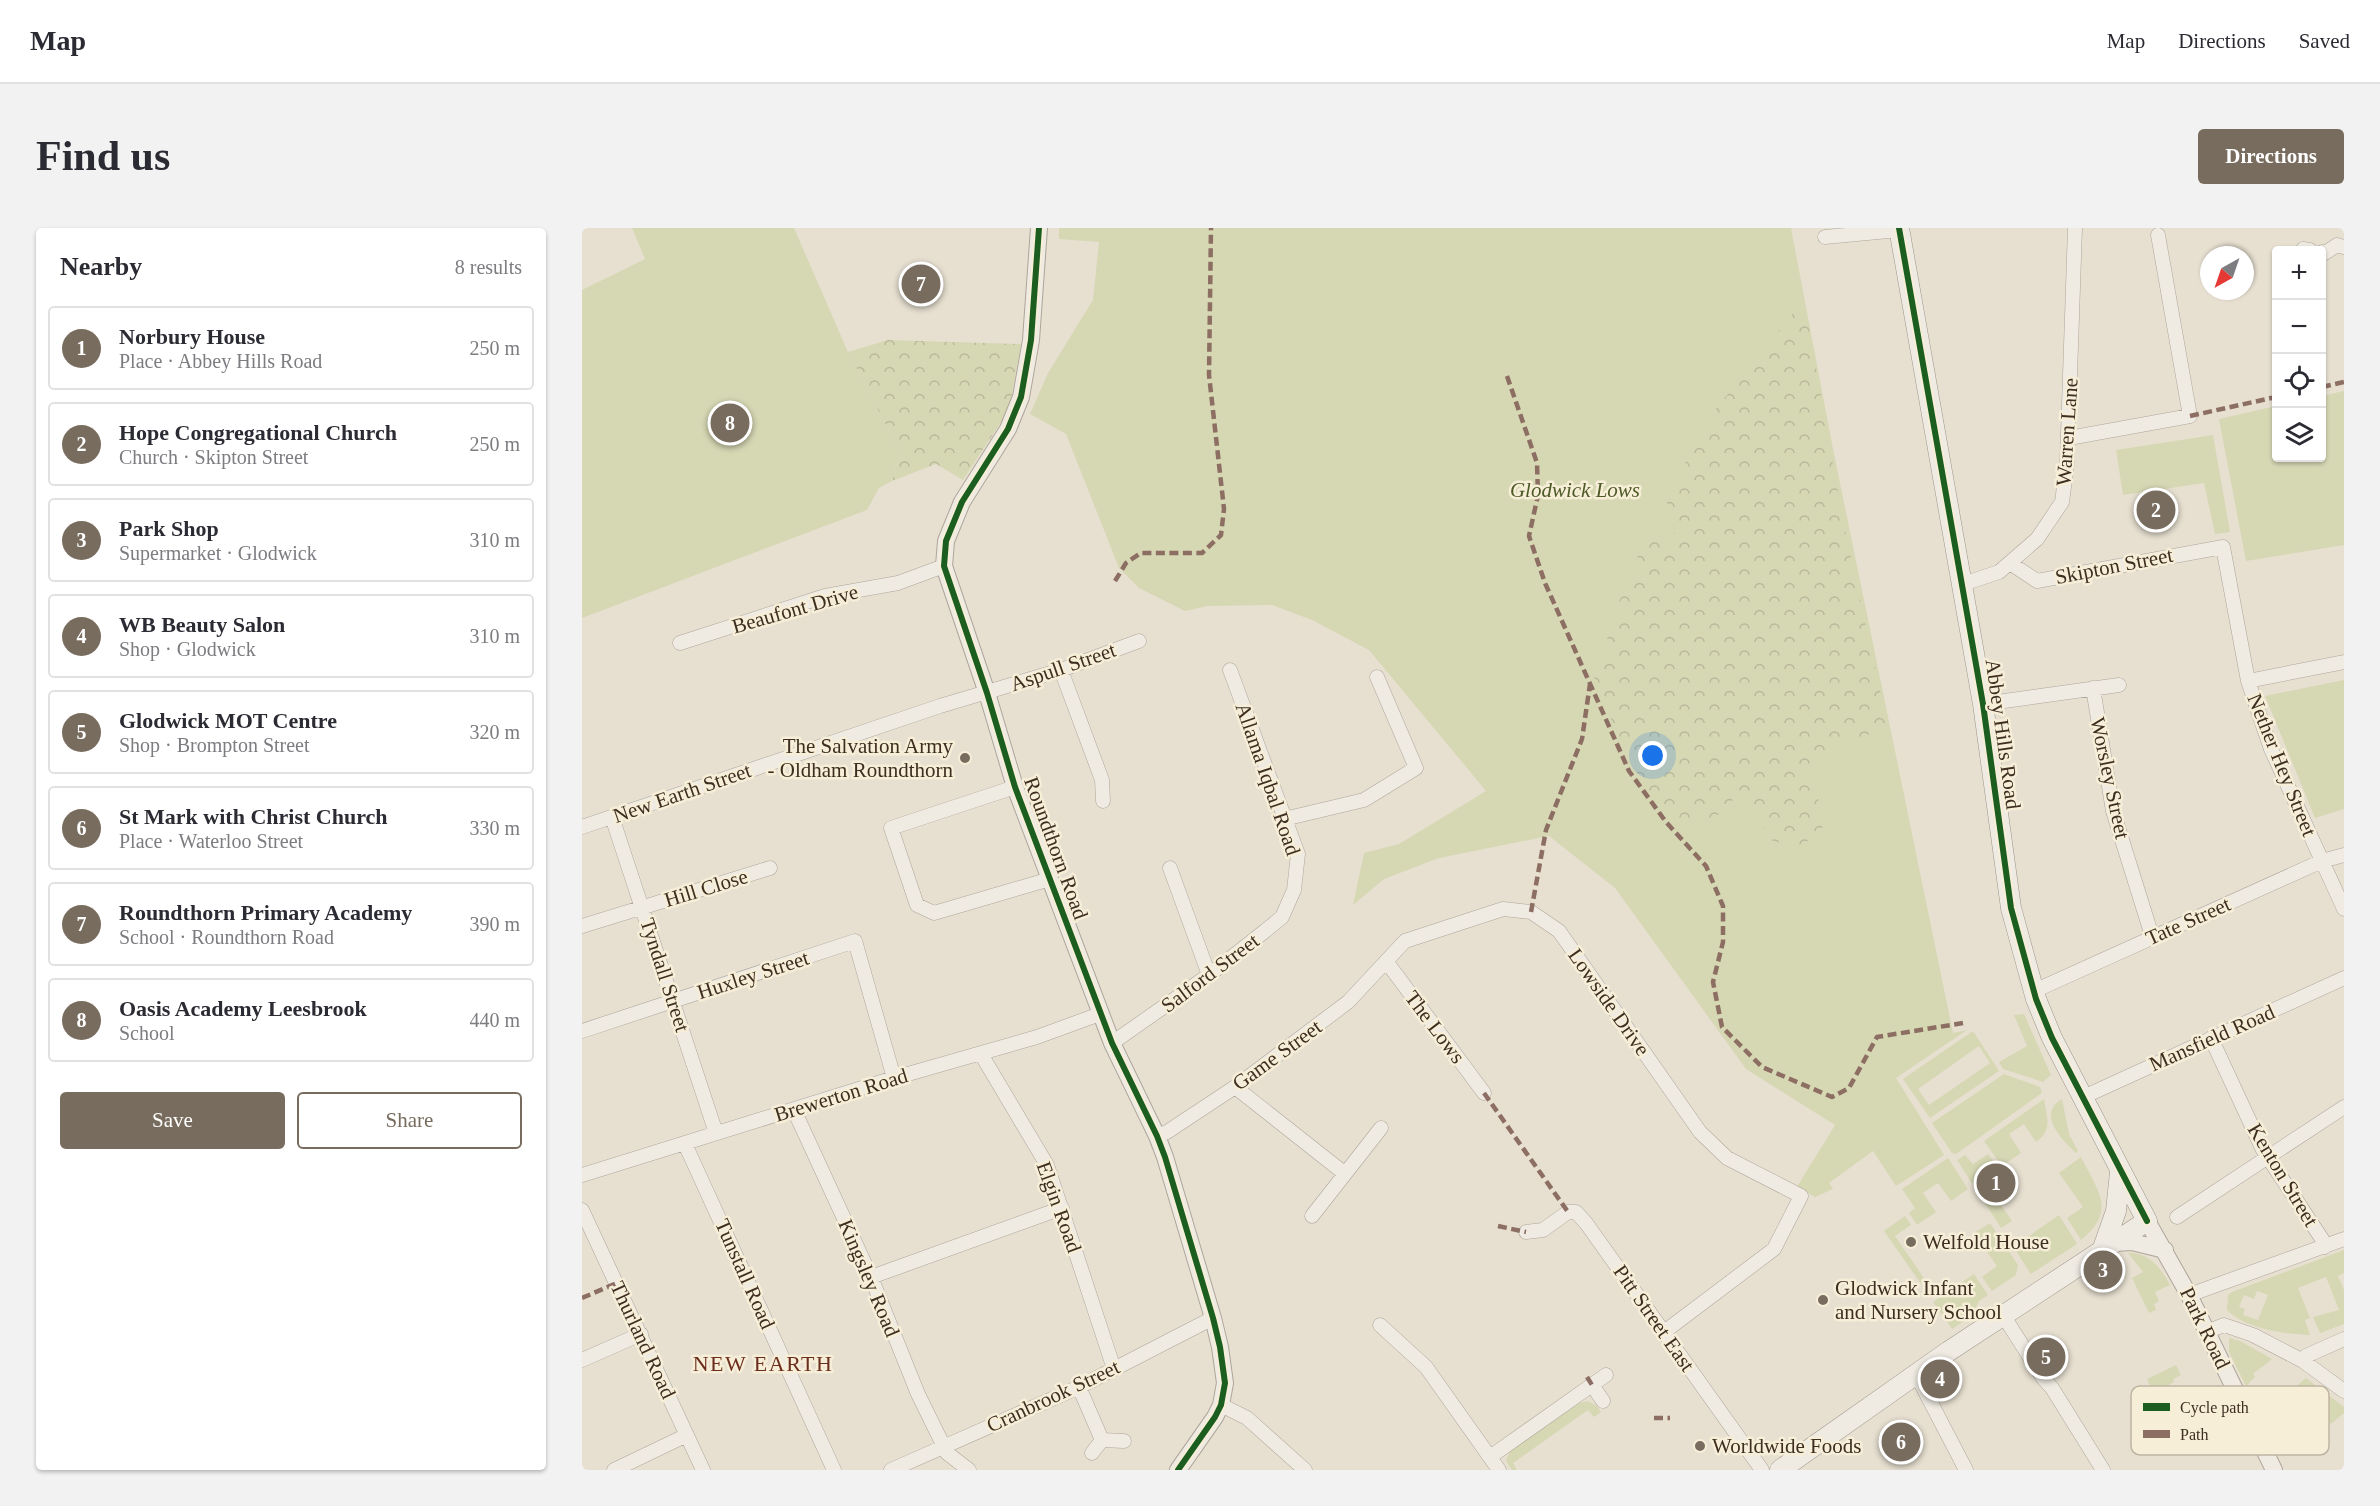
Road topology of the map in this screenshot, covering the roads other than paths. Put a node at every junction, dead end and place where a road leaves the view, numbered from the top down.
1 (1039, 228) edge
2 (2075, 228) edge
3 (1899, 229) edge
4 (2158, 235) dead end
5 (1825, 237) dead end
6 (2344, 247) edge
7 (2326, 252) edge
8 (2068, 438) junction
9 (2223, 547) joint
10 (2010, 563) junction
11 (945, 566) junction
12 (1963, 584) junction
13 (1139, 641) dead end
14 (680, 643) dead end
15 (2344, 662) edge
16 (1061, 670) junction
17 (1230, 670) dead end
18 (1377, 677) dead end
19 (2248, 681) junction
20 (2120, 685) dead end
21 (2093, 688) junction
22 (987, 693) junction
23 (1983, 704) junction
24 (1015, 787) junction
25 (1102, 801) dead end
26 (612, 817) junction
27 (1284, 819) junction
28 (583, 822) edge
29 (2344, 855) edge
30 (2322, 861) junction
31 (770, 868) dead end
32 (1170, 868) dead end
33 (1050, 879) junction
34 (1294, 890) joint
35 (642, 907) junction
36 (2344, 909) edge
37 (582, 926) edge
38 (2152, 936) junction
39 (1386, 961) junction
40 (1209, 975) junction
41 (2344, 978) edge
42 (2034, 992) junction
43 (674, 1002) junction
44 (1100, 1014) junction
45 (582, 1031) edge
46 (2211, 1038) junction
47 (1112, 1043) junction
48 (981, 1054) junction
49 (894, 1078) junction
50 (1235, 1087) junction
51 (1484, 1093) dead end
52 (2081, 1098) junction
53 (2344, 1107) edge
54 (794, 1110) junction
55 (1381, 1128) dead end
56 (716, 1133) junction
57 (1157, 1136) junction
58 (685, 1144) junction
59 (2268, 1158) junction
60 (1344, 1173) junction
61 (2120, 1173) junction
62 (582, 1174) edge
63 (1062, 1208) junction
64 (582, 1210) edge
65 (1312, 1215) dead end
66 (2176, 1217) dead end
67 (2147, 1221) junction
68 (1526, 1232) dead end
69 (2344, 1239) edge
70 (2108, 1247) junction
71 (2325, 1247) junction
72 (2165, 1250) junction
73 (871, 1277) junction
74 (2189, 1294) junction
75 (2003, 1315) junction
76 (1213, 1318) junction
77 (1380, 1325) dead end
78 (1664, 1332) junction
79 (2206, 1332) junction
80 (641, 1334) junction
81 (2344, 1339) edge
82 (582, 1360) edge
83 (2303, 1361) junction
84 (1114, 1369) junction
85 (1916, 1374) junction
86 (1606, 1375) dead end
87 (1592, 1385) junction
88 (2233, 1386) edge
89 (1079, 1387) junction
90 (2344, 1391) edge
91 (1603, 1401) dead end
92 (1221, 1405) junction
93 (687, 1435) junction
94 (1102, 1440) junction
95 (1124, 1441) dead end
96 (944, 1446) junction
97 (1092, 1454) dead end
98 (2267, 1455) edge
99 (1490, 1457) junction
100 (614, 1470) edge
101 (703, 1470) edge
102 (834, 1470) edge
103 (891, 1470) edge
104 (969, 1470) edge
105 (1178, 1470) edge
106 (1305, 1470) edge
107 (1499, 1470) edge
108 (1762, 1470) edge
109 (1780, 1470) edge
110 (1966, 1470) edge
111 (2103, 1470) edge
112 (2274, 1470) edge

1 - 11 street, Roundthorn Road
2 - 8 street, Warren Lane
3 - 5 street
3 - 12 main road, Abbey Hills Road
4 - 8 street
6 - 7 street
8 - 10 street, Warren Lane
9 - 10 street, Skipton Street
9 - 19 street, Nether Hey Street
10 - 12 street, Warren Lane
11 - 14 street, Beaufont Drive
11 - 22 street, Roundthorn Road
12 - 23 main road, Abbey Hills Road
13 - 16 street, Aspull Street
15 - 19 street
16 - 22 street, Aspull Street
16 - 25 street
17 - 27 street, Allama Iqbal Road
18 - 27 street
19 - 30 street, Nether Hey Street
20 - 21 street
21 - 23 street
21 - 38 street, Worsley Street
22 - 24 street, Roundthorn Road
22 - 26 street, New Earth Street
23 - 42 main road, Abbey Hills Road
24 - 33 street, Roundthorn Road
24 - 33 street
26 - 28 street, New Earth Street
26 - 35 street, Tyndall Street
27 - 34 street, Allama Iqbal Road
29 - 30 street, Tate Street
30 - 36 street, Nether Hey Street
30 - 38 street, Tate Street
31 - 35 street, Hill Close
32 - 40 street
33 - 44 street, Roundthorn Road
34 - 40 street, Salford Street
35 - 37 street, Hill Close
35 - 43 street, Tyndall Street
38 - 42 street, Tate Street
39 - 50 street, Game Street
39 - 51 street, The Lows
39 - 78 street, Lowside Drive
40 - 47 street, Salford Street
41 - 46 street, Mansfield Road
42 - 52 main road, Abbey Hills Road
43 - 45 street, Huxley Street
43 - 49 street, Huxley Street
43 - 56 street, Tyndall Street
44 - 47 street, Roundthorn Road
44 - 48 street, Brewerton Road
46 - 52 street, Mansfield Road
46 - 59 street, Kenton Street
47 - 57 street, Roundthorn Road
48 - 49 street, Brewerton Road
48 - 63 street, Elgin Road
49 - 54 street, Brewerton Road
50 - 57 street, Game Street
50 - 60 street
52 - 61 main road, Abbey Hills Road
53 - 59 street
54 - 56 street, Brewerton Road
54 - 73 street, Kingsley Road
55 - 60 street
56 - 58 street, Brewerton Road
57 - 76 street, Roundthorn Road
58 - 62 street, Brewerton Road
58 - 102 street, Tunstall Road
59 - 66 street
59 - 71 street, Kenton Street
60 - 65 street
61 - 67 main road, Abbey Hills Road
61 - 70 main road
63 - 73 street
63 - 84 street, Elgin Road
64 - 80 street, Thurland Road
67 - 70 main road
67 - 72 street, Park Road
68 - 78 street, Pitt Street East
69 - 71 street
70 - 72 street
70 - 75 main road
71 - 74 street
72 - 74 street, Park Road
73 - 96 street, Kingsley Road
74 - 79 street, Park Road
75 - 85 main road
75 - 111 street
76 - 84 street, Cranbrook Street
76 - 92 street, Roundthorn Road
77 - 99 street
78 - 108 street, Pitt Street East
79 - 83 street
79 - 88 street, Park Road
80 - 82 street
80 - 93 street, Thurland Road
81 - 83 street
83 - 90 street
84 - 89 street, Cranbrook Street
85 - 109 main road
85 - 110 street
86 - 87 street
87 - 91 street
87 - 99 street
89 - 94 street
89 - 96 street, Cranbrook Street
92 - 105 street, Roundthorn Road
92 - 106 street
93 - 100 street
93 - 101 street, Thurland Road
94 - 95 street
94 - 97 street
96 - 103 street, Cranbrook Street
96 - 104 street, Kingsley Road
98 - 112 street, Park Road
99 - 107 street

